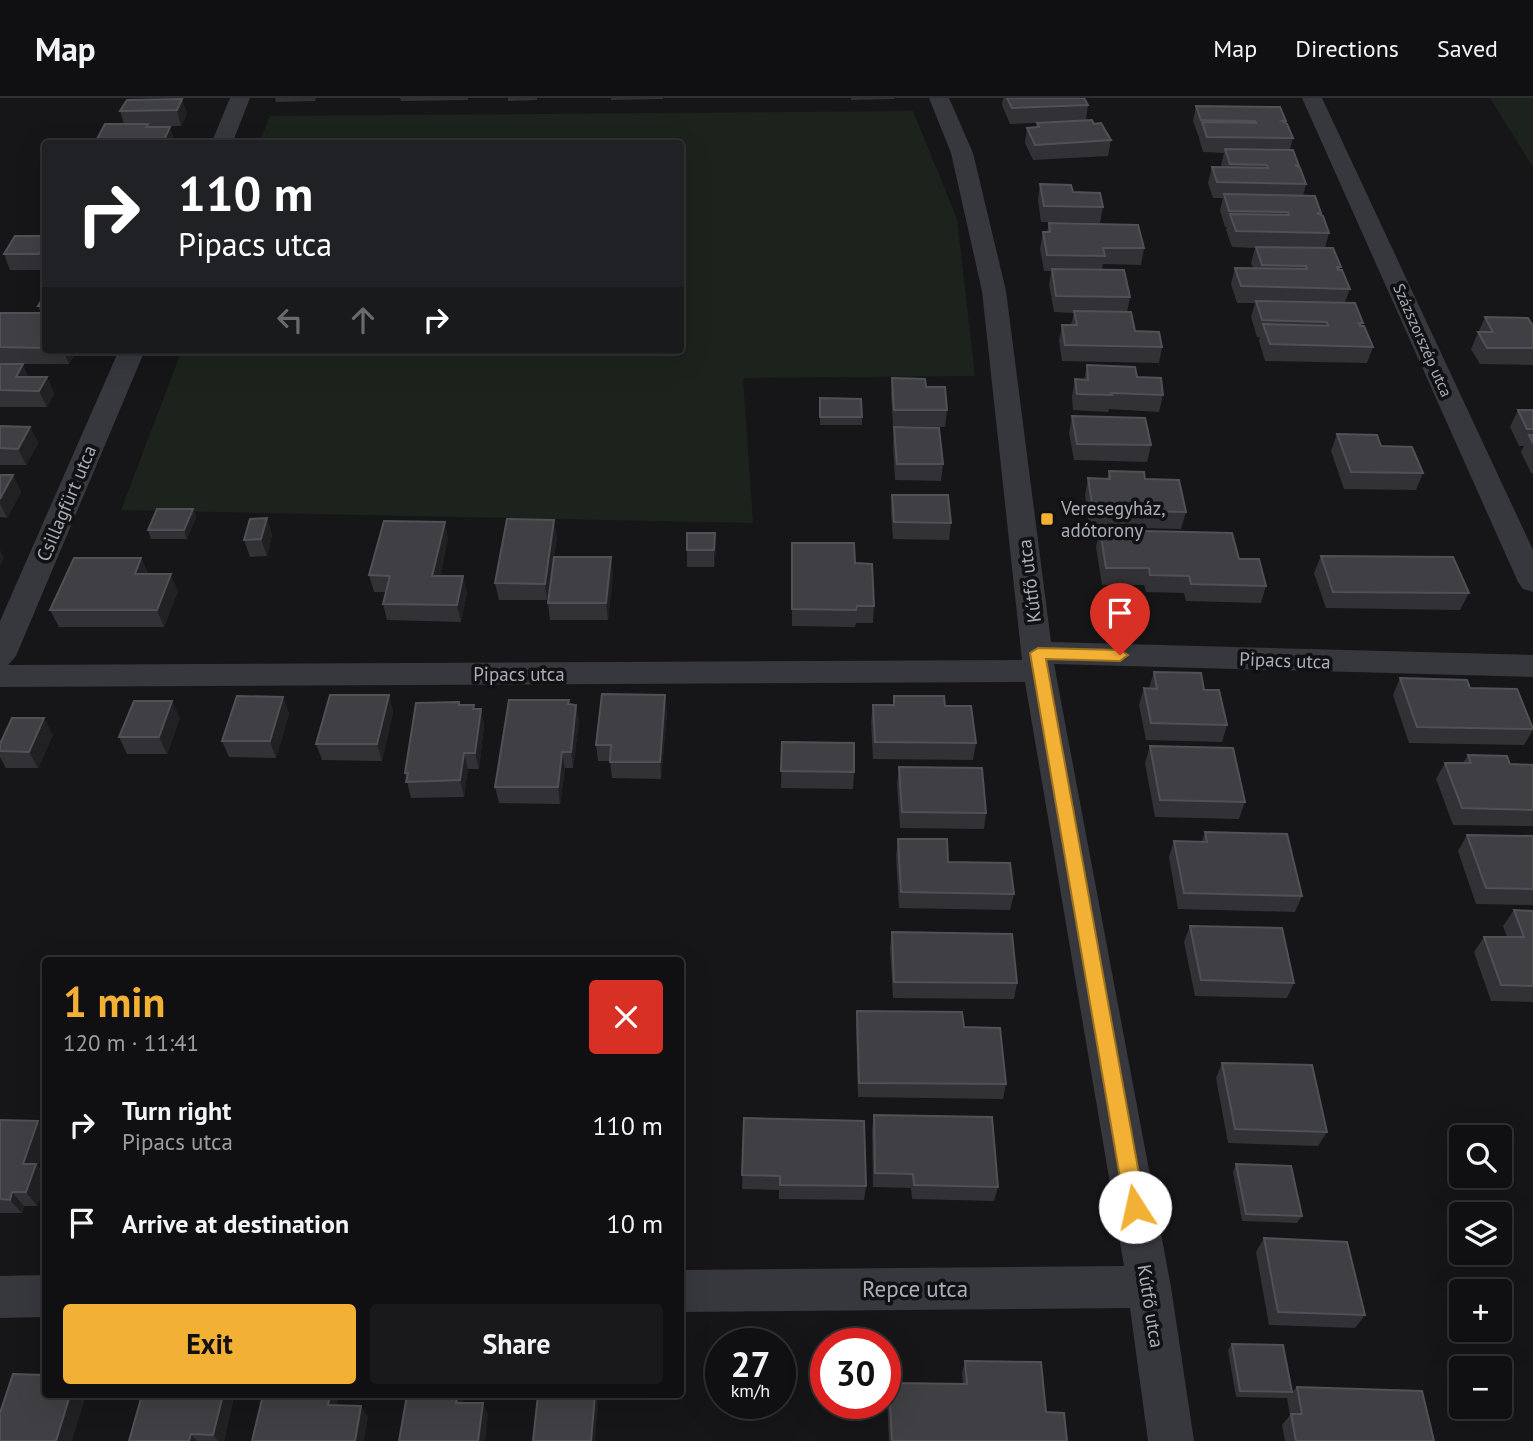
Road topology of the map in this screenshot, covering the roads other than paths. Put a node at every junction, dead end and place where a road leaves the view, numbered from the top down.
1 (240, 98) edge
2 (939, 98) edge
3 (1312, 98) edge
4 (223, 140) edge
5 (130, 354) edge
6 (1533, 582) edge
7 (0, 656) edge
8 (1038, 662) junction
9 (1533, 666) edge
10 (0, 676) edge
11 (1149, 1287) junction
12 (684, 1291) edge
13 (42, 1296) edge
14 (0, 1297) edge
15 (1171, 1441) edge

1 - 4 street
2 - 8 street, Kútfő utca
3 - 6 street, Százszorszép utca
5 - 7 street, Csillagfürt utca
8 - 9 street, Pipacs utca
8 - 10 street, Pipacs utca
8 - 11 street, Kútfő utca
11 - 12 street, Repce utca
11 - 15 street, Kútfő utca
13 - 14 street

